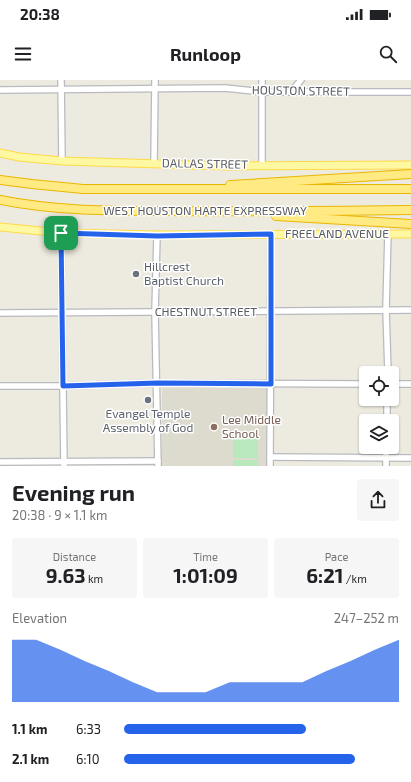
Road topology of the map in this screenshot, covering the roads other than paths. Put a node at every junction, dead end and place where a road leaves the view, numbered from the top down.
1 (61, 80) edge
2 (155, 80) edge
3 (262, 80) edge
4 (301, 80) edge
5 (155, 88) junction
6 (0, 90) edge
7 (62, 90) junction
8 (262, 92) junction
9 (292, 92) junction
10 (411, 92) edge
11 (0, 153) edge
12 (62, 161) junction
13 (154, 163) junction
14 (411, 165) edge
15 (262, 166) junction
16 (411, 174) edge
17 (0, 180) edge
18 (159, 189) junction
19 (411, 189) edge
20 (0, 200) edge
21 (411, 210) edge
22 (201, 212) junction
23 (411, 224) edge
24 (0, 227) edge
25 (61, 233) junction
26 (271, 234) junction
27 (388, 234) junction
28 (411, 234) edge
29 (157, 236) junction
30 (386, 310) junction
31 (411, 310) edge
32 (62, 312) junction
33 (155, 312) junction
34 (271, 312) junction
35 (0, 313) edge
36 (388, 366) edge
37 (158, 383) junction
38 (271, 384) junction
39 (359, 384) edge
40 (399, 384) edge
41 (411, 384) edge
42 (0, 386) edge
43 (63, 386) junction
44 (270, 456) junction
45 (386, 457) junction
46 (411, 458) edge
47 (0, 462) edge
48 (64, 464) edge
49 (158, 464) edge
50 (270, 466) edge
51 (386, 466) edge

1 - 7 street
2 - 5 street
3 - 8 street
4 - 9 street
5 - 7 street, HOUSTON STREET
5 - 8 street, HOUSTON STREET
5 - 13 street
6 - 7 street, HOUSTON STREET
7 - 12 street
8 - 9 street, HOUSTON STREET
8 - 15 street
9 - 10 street, HOUSTON STREET
11 - 12 main road, DALLAS STREET
12 - 13 main road, DALLAS STREET
13 - 15 main road, DALLAS STREET
14 - 15 main road, DALLAS STREET
16 - 18 highway
17 - 18 highway, WEST HOUSTON HARTE EXPRESSWAY
18 - 19 highway, WEST HOUSTON HARTE EXPRESSWAY
20 - 22 highway, WEST HOUSTON HARTE EXPRESSWAY
21 - 22 highway, WEST HOUSTON HARTE EXPRESSWAY
22 - 23 highway
24 - 25 main road, FREELAND AVENUE
25 - 29 main road, FREELAND AVENUE
25 - 32 street
26 - 27 main road, FREELAND AVENUE
26 - 29 main road, FREELAND AVENUE
26 - 34 street
27 - 28 main road, FREELAND AVENUE
27 - 30 street
29 - 33 street
30 - 31 street, CHESTNUT STREET
30 - 34 street, CHESTNUT STREET
30 - 36 street
32 - 33 street, CHESTNUT STREET
32 - 35 street, CHESTNUT STREET
32 - 43 street
33 - 34 street, CHESTNUT STREET
33 - 37 street
34 - 38 street
37 - 38 street
37 - 43 street
37 - 49 street
38 - 39 street
38 - 44 street
40 - 41 street
42 - 43 street
43 - 48 street
44 - 45 street
44 - 50 street
45 - 46 street
45 - 51 street
47 - 48 street
48 - 49 street

